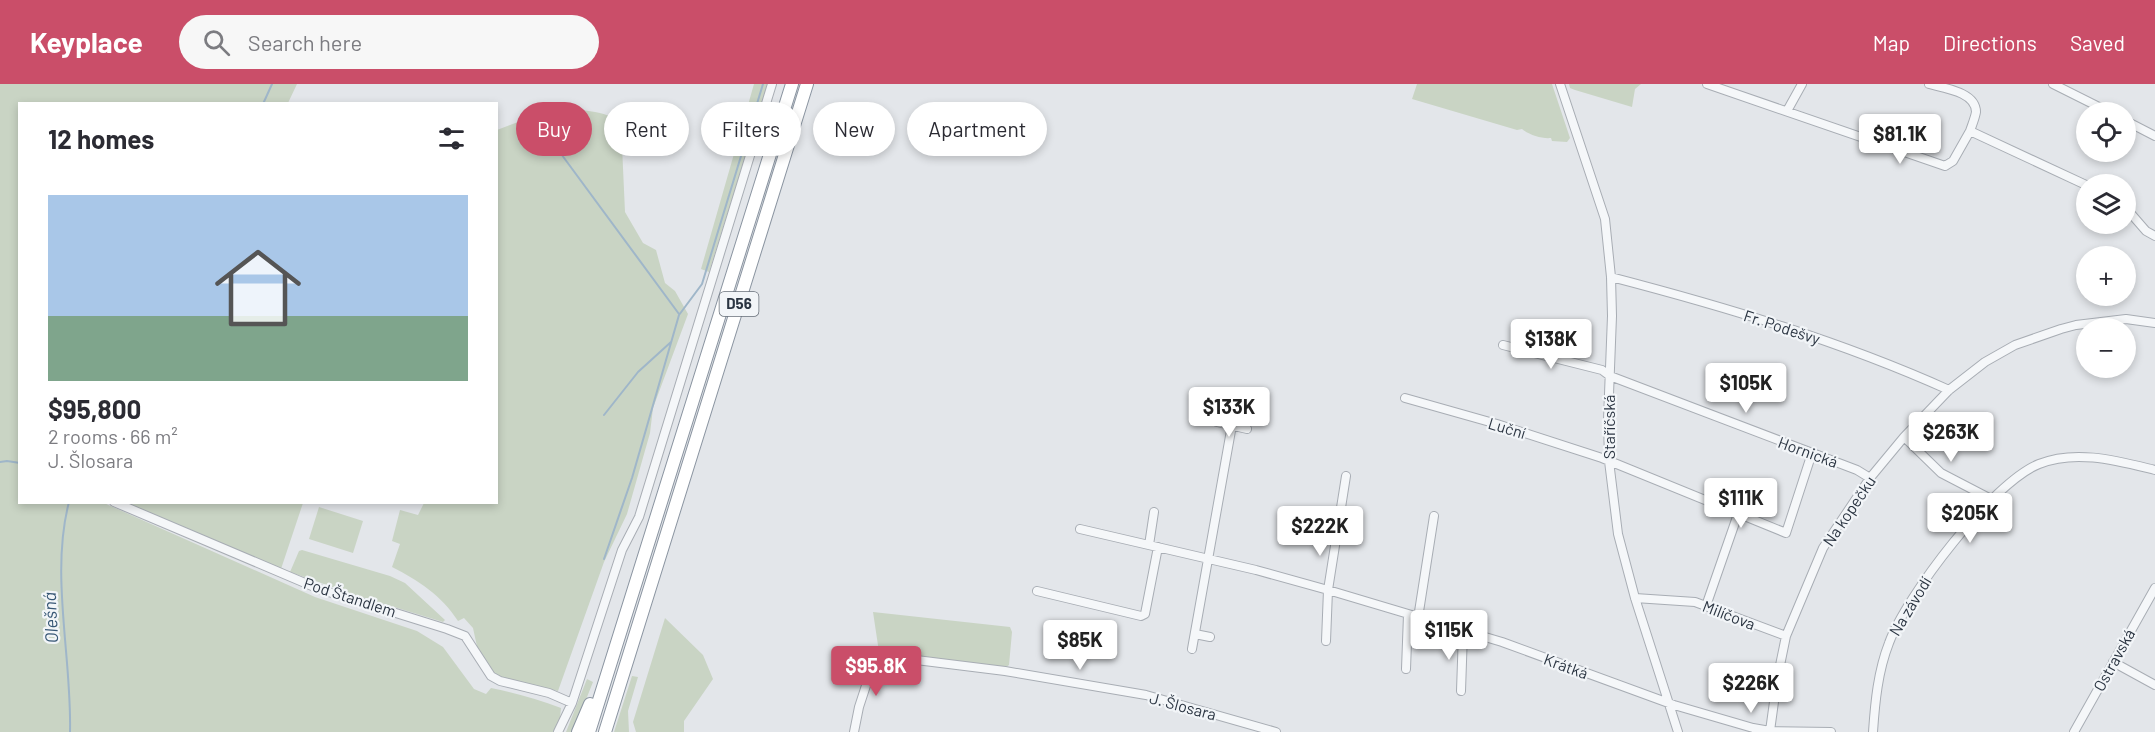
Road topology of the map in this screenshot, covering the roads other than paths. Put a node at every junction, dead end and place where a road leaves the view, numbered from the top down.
1 (772, 84) edge
2 (792, 84) edge
3 (807, 84) edge
4 (1560, 84) edge
5 (1707, 84) edge
6 (1802, 84) edge
7 (1929, 84) edge
8 (2053, 84) edge
9 (2089, 102) edge
10 (1787, 111) junction
11 (2136, 126) edge
12 (1970, 131) junction
13 (2155, 136) edge
14 (2076, 180) edge
15 (2136, 220) edge
16 (2155, 236) edge
17 (1611, 277) junction
18 (2155, 323) edge
19 (1503, 345) dead end
20 (1610, 376) junction
21 (1949, 390) junction
22 (1405, 398) dead end
23 (1217, 422) dead end
24 (1232, 425) junction
25 (1247, 429) dead end
26 (1904, 437) junction
27 (1812, 453) junction
28 (1609, 462) junction
29 (2155, 470) edge
30 (1346, 476) dead end
31 (1870, 478) junction
32 (1991, 499) junction
33 (119, 504) edge
34 (1154, 512) dead end
35 (1738, 514) junction
36 (1434, 516) dead end
37 (1080, 529) dead end
38 (1149, 545) junction
39 (1158, 547) junction
40 (1208, 559) junction
41 (2155, 588) edge
42 (1328, 590) junction
43 (1037, 591) dead end
44 (1635, 598) junction
45 (1706, 606) junction
46 (1408, 615) junction
47 (1418, 618) junction
48 (621, 628) junction
49 (1463, 632) junction
50 (1195, 634) junction
51 (1786, 636) junction
52 (1210, 637) dead end
53 (1326, 641) dead end
54 (1192, 649) dead end
55 (2113, 662) junction
56 (1406, 669) dead end
57 (2155, 684) edge
58 (1461, 692) dead end
59 (572, 703) junction
60 (1668, 703) junction
61 (1770, 731) edge
62 (558, 732) edge
63 (578, 732) edge
64 (589, 732) edge
65 (604, 732) edge
66 (854, 732) edge
67 (1276, 732) edge
68 (1678, 732) edge
69 (1831, 732) edge
70 (1873, 732) edge
71 (2074, 732) edge

1 - 59 street
2 - 48 highway, D56
3 - 65 highway, D56
4 - 17 street, Staříčská
5 - 10 street
6 - 10 street
7 - 12 street
8 - 9 street
10 - 12 street
11 - 13 street
12 - 14 street
15 - 16 street
17 - 20 street, Staříčská
17 - 21 street, Fr. Podešvy
18 - 21 street, Na kopečku
19 - 20 street, Hornická
20 - 27 street, Hornická
20 - 28 street, Staříčská
21 - 26 street, Na kopečku
22 - 28 street, Luční
23 - 24 street
24 - 25 street
24 - 40 street
26 - 31 street, Na kopečku
26 - 32 street
27 - 31 street, Hornická
27 - 35 street, Luční
28 - 35 street, Luční
28 - 44 street, Staříčská
29 - 32 street, Na závodí
30 - 42 street
31 - 51 street, Na kopečku
32 - 70 street, Na závodí
33 - 59 street, Pod Štandlem
34 - 38 street
35 - 45 street
36 - 47 street
37 - 38 street, Krátká
38 - 39 street, Krátká
39 - 40 street, Krátká
39 - 43 street
40 - 42 street, Krátká
40 - 50 street
41 - 55 street, Ostravská
42 - 46 street, Krátká
42 - 53 street
44 - 45 street, Milíčova
44 - 60 street, Staříčská
45 - 51 street, Milíčova
46 - 47 street, Krátká
46 - 56 street
47 - 49 street, Krátká
48 - 63 highway
48 - 64 highway, D56
49 - 58 street
49 - 60 street, Krátká
50 - 52 street
50 - 54 street
51 - 61 street, Na kopečku
55 - 57 street
55 - 71 street, Ostravská
59 - 62 street
60 - 61 street, Krátká
60 - 68 street, Staříčská
61 - 69 street, Krátká
66 - 67 street, J. Šlosara

